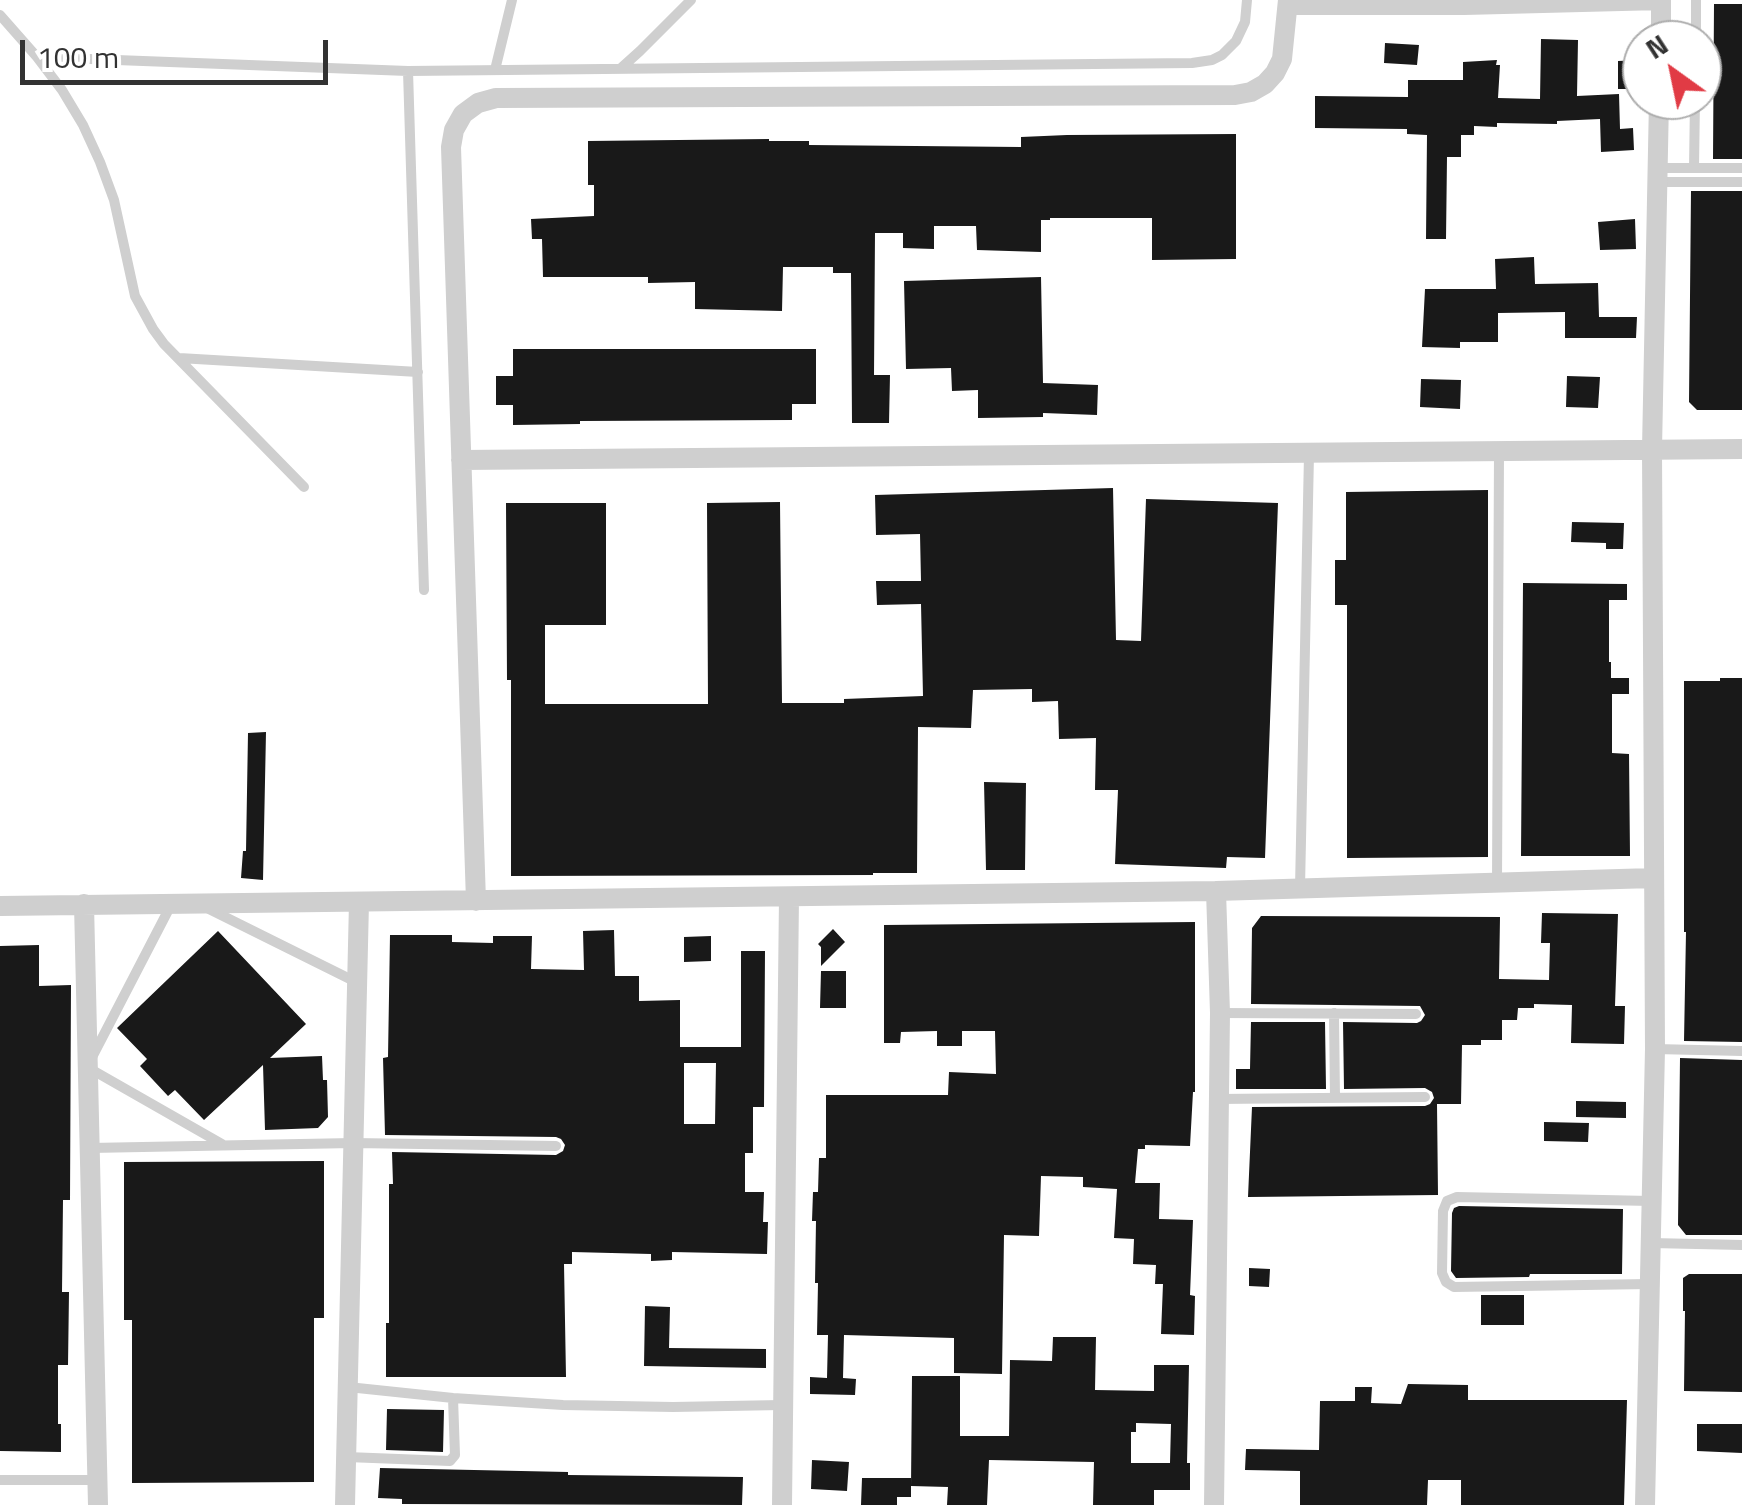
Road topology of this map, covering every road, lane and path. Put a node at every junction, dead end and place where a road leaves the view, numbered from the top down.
1 (512, 0) edge
2 (691, 0) edge
3 (1246, 0) edge
4 (1661, 0) edge
5 (1670, 0) edge
6 (1288, 2) edge
7 (1464, 2) edge
8 (0, 15) edge
9 (37, 57) junction
10 (619, 69) junction
11 (495, 70) junction
12 (408, 71) junction
13 (1659, 120) edge
14 (1695, 120) edge
15 (1694, 168) junction
16 (1742, 168) edge
17 (1658, 175) junction
18 (1742, 182) edge
19 (178, 358) junction
20 (418, 372) junction
21 (1742, 449) edge
22 (1499, 450) junction
23 (1652, 450) junction
24 (1309, 452) junction
25 (461, 460) junction
26 (304, 488) dead end
27 (424, 590) dead end
28 (1653, 878) junction
29 (1497, 882) junction
30 (1300, 888) junction
31 (1216, 890) junction
32 (789, 897) junction
33 (476, 901) junction
34 (359, 902) junction
35 (84, 904) junction
36 (172, 904) junction
37 (200, 904) junction
38 (0, 906) edge
39 (358, 983) junction
40 (1220, 1013) junction
41 (1334, 1013) junction
42 (1416, 1014) dead end
43 (1655, 1049) junction
44 (1742, 1050) edge
45 (87, 1068) junction
46 (1426, 1097) dead end
47 (1335, 1098) junction
48 (1218, 1100) junction
49 (354, 1143) junction
50 (224, 1145) junction
51 (556, 1146) dead end
52 (89, 1148) junction
53 (1651, 1201) junction
54 (1650, 1243) junction
55 (1742, 1245) edge
56 (1650, 1284) junction
57 (348, 1388) junction
58 (454, 1398) junction
59 (783, 1405) junction
60 (346, 1457) junction
61 (0, 1480) edge
62 (98, 1480) junction
63 (98, 1505) edge
64 (346, 1505) edge
65 (782, 1505) edge
66 (1214, 1505) edge
67 (1646, 1505) edge

1 - 11 lane
2 - 10 lane
3 - 10 lane
4 - 5 lane
4 - 7 street
6 - 7 street
6 - 25 street
8 - 9 lane
9 - 12 lane
9 - 19 lane
10 - 11 lane
11 - 12 lane
12 - 20 lane
13 - 17 street
14 - 15 lane
15 - 16 lane
15 - 17 lane
17 - 18 lane
17 - 23 street
19 - 20 lane
19 - 26 lane
20 - 27 lane
21 - 23 street
22 - 23 street
22 - 24 street
22 - 29 lane
23 - 28 street
24 - 25 street
24 - 30 lane
25 - 33 street
28 - 29 street
28 - 43 street
29 - 30 street
30 - 31 street
31 - 32 street
31 - 40 street
32 - 33 street
32 - 59 street
33 - 34 street
34 - 37 street
34 - 39 street
35 - 36 street
35 - 38 street
35 - 45 street
36 - 37 street
36 - 45 lane
37 - 39 lane
39 - 49 street
40 - 41 lane
40 - 48 street
41 - 42 lane
41 - 47 lane
43 - 44 lane
43 - 53 street
45 - 50 lane
45 - 52 street
46 - 47 lane
47 - 48 lane
48 - 66 street
49 - 50 lane
49 - 51 lane
49 - 57 street
50 - 52 lane
52 - 62 street
53 - 54 street
53 - 56 lane
54 - 55 lane
54 - 56 street
56 - 67 street
57 - 58 lane
57 - 60 street
58 - 59 lane
58 - 60 lane
59 - 65 street
60 - 64 street
61 - 62 lane
62 - 63 street

